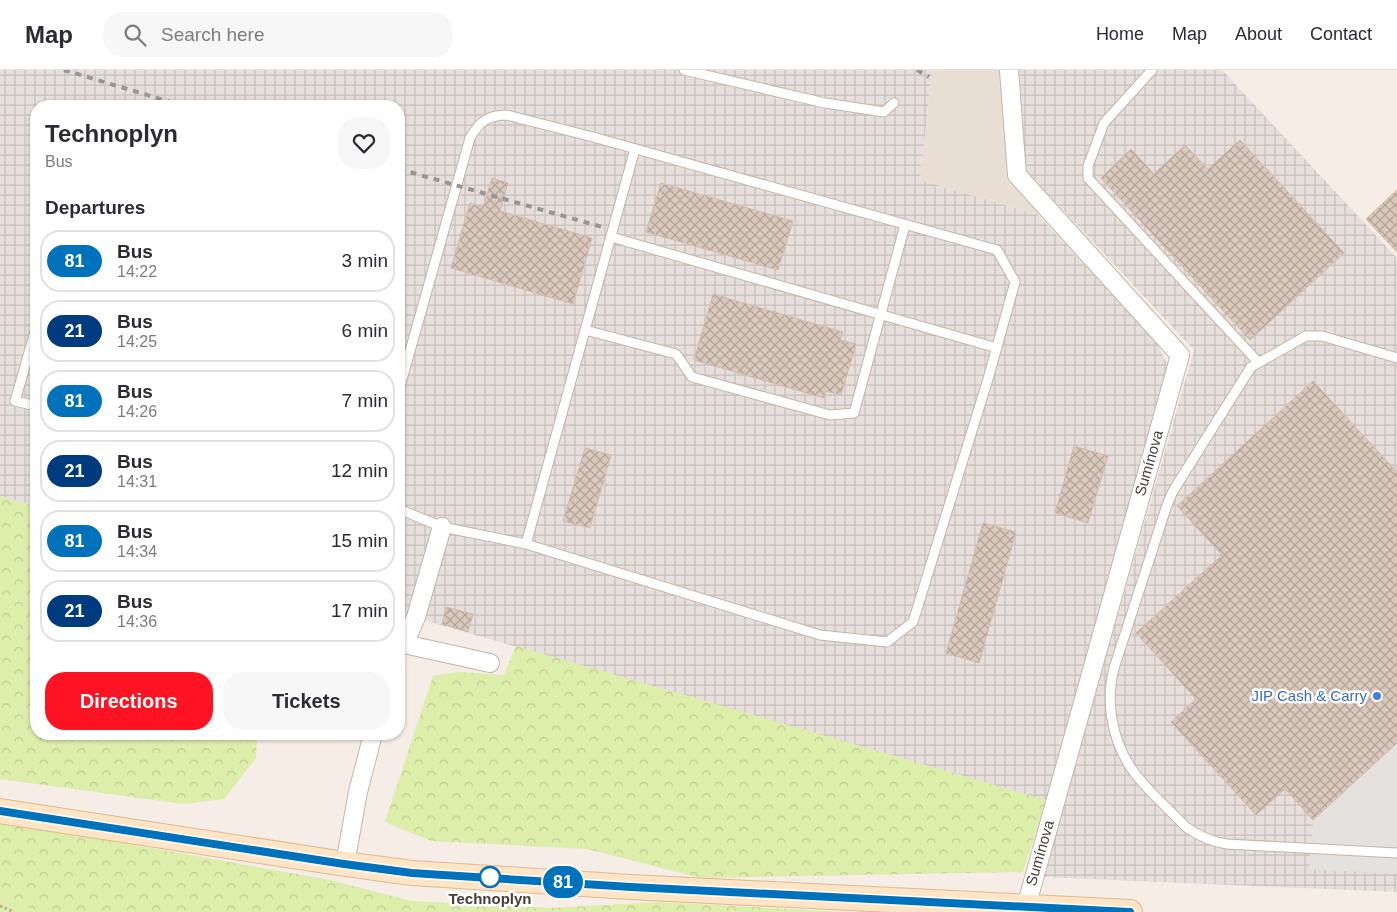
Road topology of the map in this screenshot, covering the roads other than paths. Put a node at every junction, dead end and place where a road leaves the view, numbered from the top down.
1 (684, 70) edge
2 (1009, 70) edge
3 (1152, 70) edge
4 (894, 103) dead end
5 (635, 149) junction
6 (905, 225) junction
7 (611, 237) junction
8 (882, 315) junction
9 (585, 330) junction
10 (997, 348) junction
11 (30, 349) edge
12 (1397, 358) edge
13 (1258, 362) junction
14 (405, 369) edge
15 (30, 405) edge
16 (405, 512) edge
17 (442, 527) junction
18 (526, 544) junction
19 (405, 641) edge
20 (405, 651) edge
21 (490, 663) dead end
22 (371, 740) edge
23 (0, 811) edge
24 (1397, 853) edge
25 (344, 864) junction
26 (1026, 907) junction
27 (1130, 912) edge

1 - 4 lane
2 - 26 street, Sumínova
3 - 13 lane
5 - 6 lane
5 - 7 lane
5 - 14 lane
6 - 8 lane
6 - 10 lane
7 - 8 lane
7 - 9 lane
8 - 9 lane
8 - 10 lane
9 - 18 lane
10 - 18 lane
11 - 15 lane
12 - 13 lane
13 - 24 lane
16 - 17 lane
17 - 18 lane
17 - 19 street
20 - 21 street
22 - 25 street
23 - 25 main road
25 - 26 main road
26 - 27 main road

